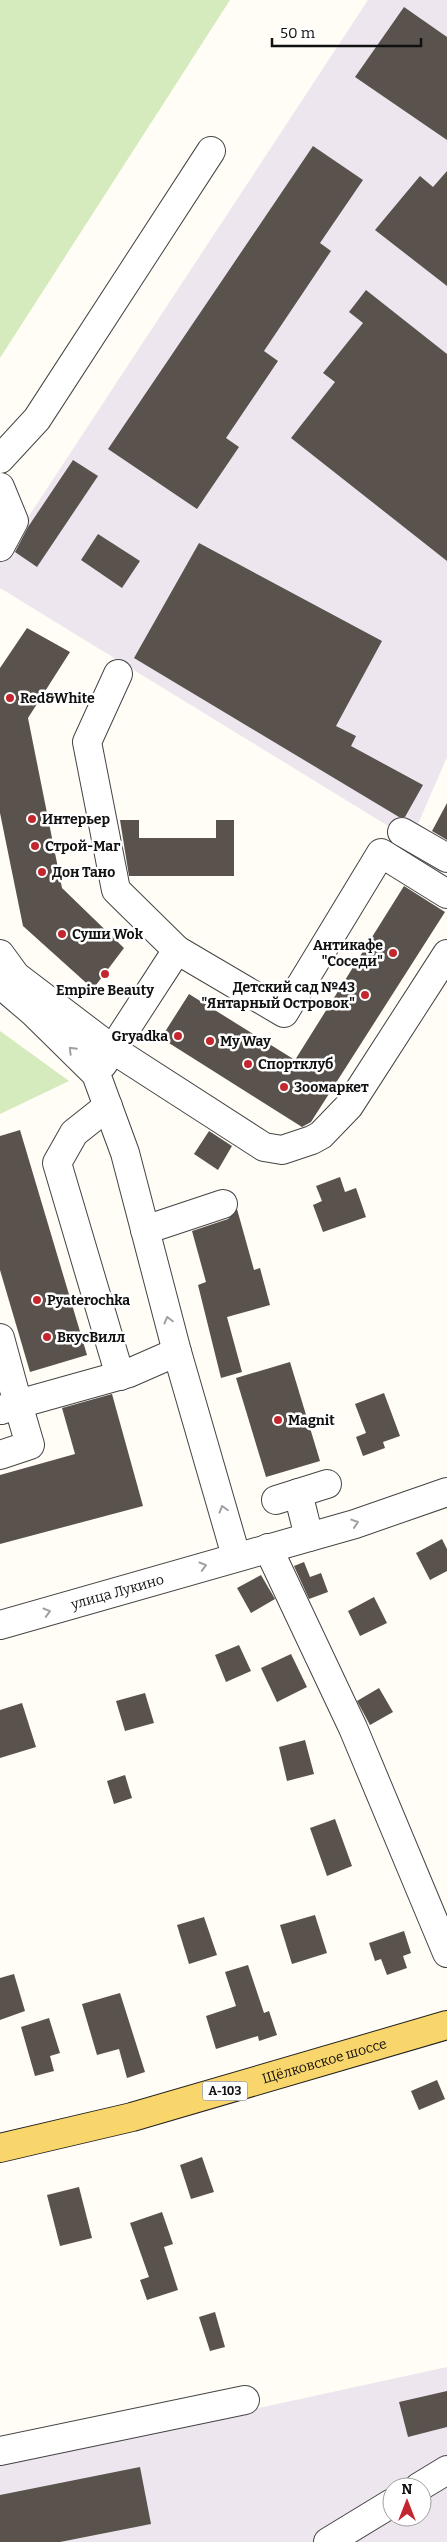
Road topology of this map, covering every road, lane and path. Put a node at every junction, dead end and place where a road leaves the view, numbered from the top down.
1 (211, 151) dead end
2 (0, 458) edge
3 (0, 487) edge
4 (0, 547) edge
5 (118, 674) dead end
6 (402, 832) dead end
7 (447, 858) edge
8 (447, 894) edge
9 (177, 950) junction
10 (0, 954) edge
11 (447, 954) edge
12 (0, 984) edge
13 (112, 1049) junction
14 (96, 1074) junction
15 (108, 1106) junction
16 (223, 1204) dead end
17 (145, 1230) junction
18 (0, 1338) edge
19 (177, 1352) junction
20 (120, 1376) junction
21 (9, 1407) edge
22 (0, 1455) edge
23 (327, 1484) dead end
24 (447, 1492) edge
25 (309, 1537) junction
26 (268, 1548) junction
27 (236, 1556) junction
28 (0, 1625) edge
29 (447, 1953) edge
30 (447, 2025) edge
31 (0, 2148) edge
32 (245, 2400) dead end
33 (0, 2451) edge
34 (447, 2470) edge
35 (432, 2479) edge
36 (382, 2509) edge
37 (328, 2542) edge

1 - 2 street
3 - 4 street
5 - 9 street
6 - 7 street
8 - 9 street
9 - 13 street
10 - 13 street
11 - 13 street
14 -> 12 street
13 - 14 street
14 - 15 street
15 - 17 street
15 - 20 street
16 - 17 street
19 -> 17 street
18 - 21 street
19 - 20 street
27 -> 19 street
20 - 21 street
21 - 22 street
23 - 25 street
25 -> 24 street
25 - 26 street
26 - 27 street, улица Лукино
26 - 29 street
28 -> 27 street, улица Лукино
30 - 31 main road, Щёлковское шоссе / А-103
32 - 33 street
34 - 35 street
36 - 37 street

